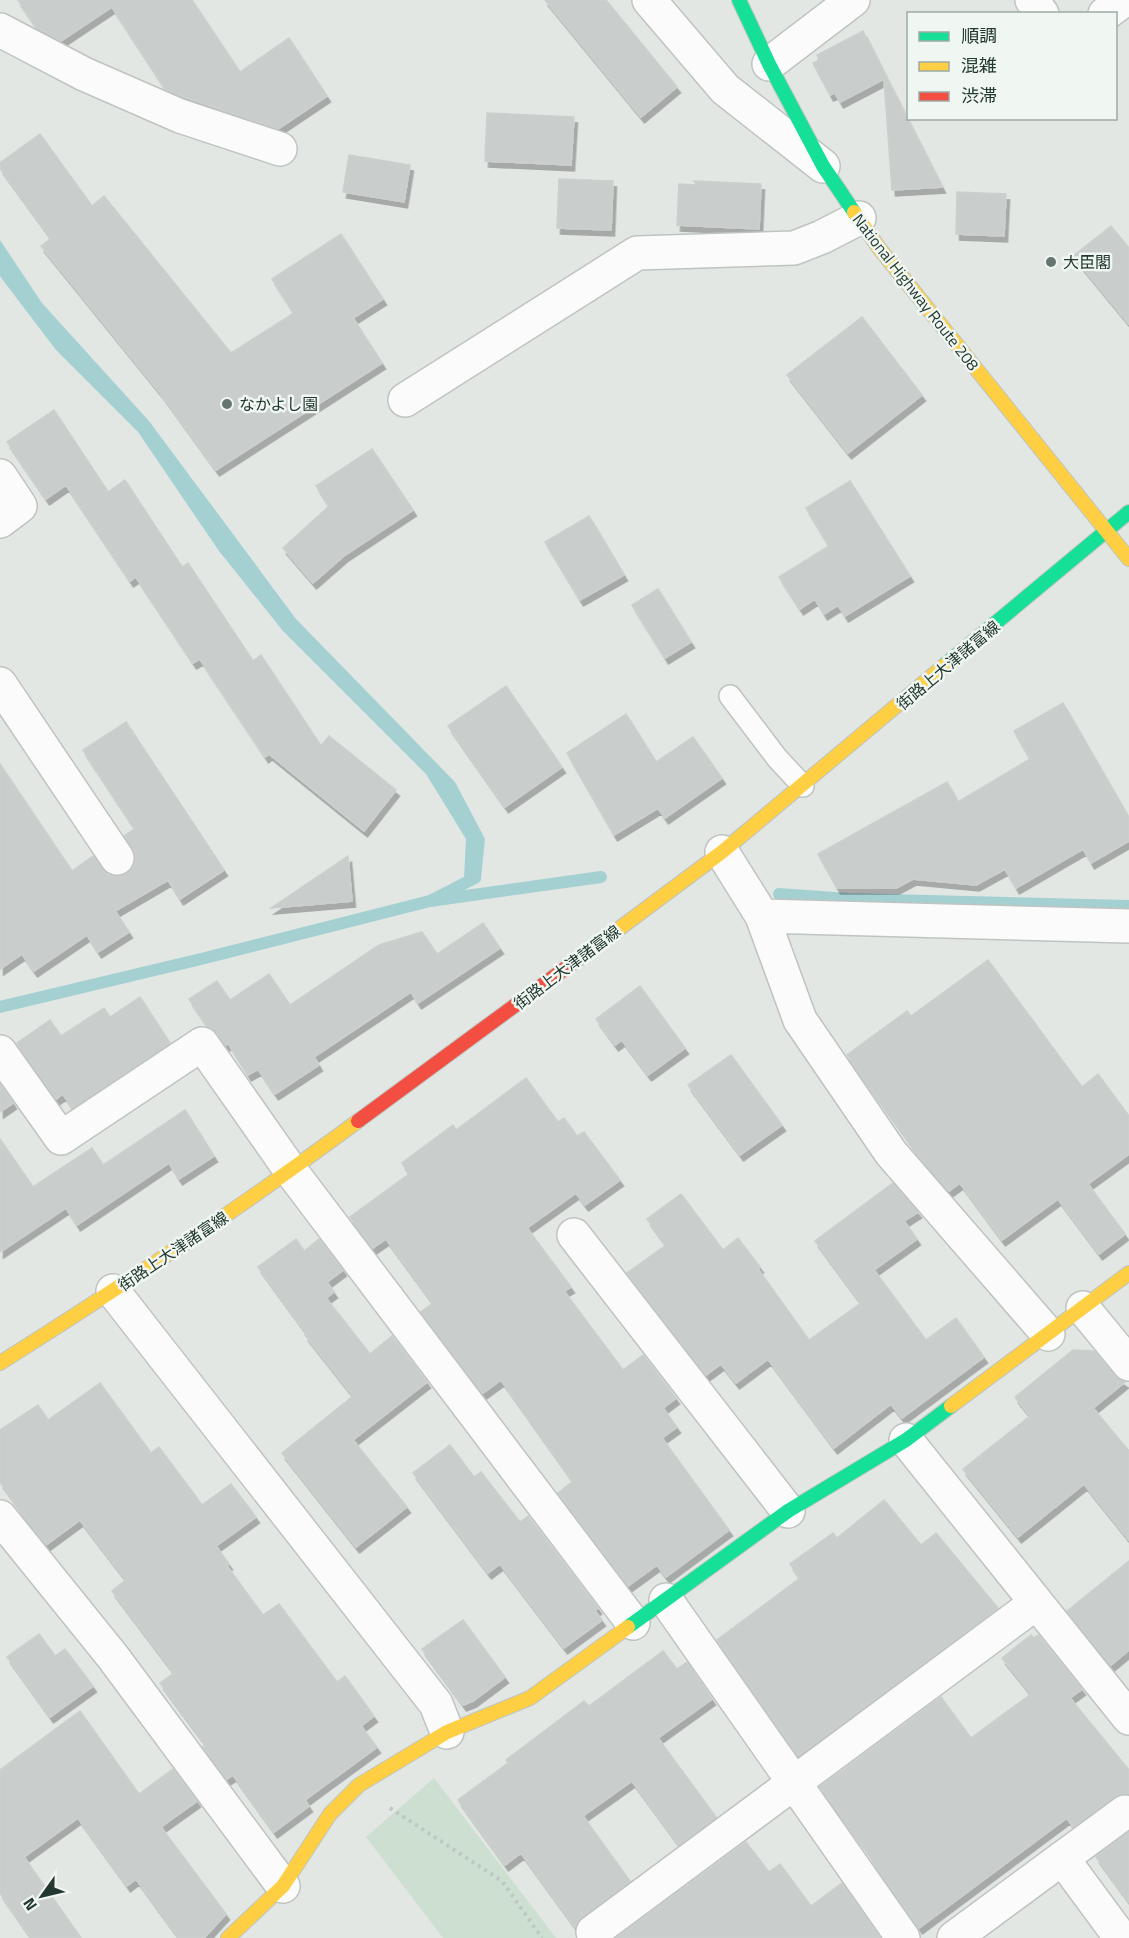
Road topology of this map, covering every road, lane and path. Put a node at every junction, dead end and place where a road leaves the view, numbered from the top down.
1 (649, 0) edge
2 (739, 0) edge
3 (853, 0) edge
4 (1124, 0) edge
5 (1108, 12) edge
6 (0, 30) edge
7 (769, 64) junction
8 (280, 149) dead end
9 (823, 166) junction
10 (859, 218) junction
11 (405, 400) dead end
12 (0, 476) edge
13 (1129, 512) edge
14 (0, 520) edge
15 (1106, 532) junction
16 (1129, 559) edge
17 (0, 684) edge
18 (730, 696) dead end
19 (803, 786) junction
20 (722, 852) junction
21 (117, 858) dead end
22 (762, 916) junction
23 (1129, 926) edge
24 (0, 1052) edge
25 (291, 1171) junction
26 (574, 1235) dead end
27 (1129, 1273) edge
28 (113, 1292) junction
29 (1083, 1308) junction
30 (1048, 1334) junction
31 (0, 1363) edge
32 (1129, 1364) edge
33 (906, 1440) junction
34 (788, 1511) junction
35 (0, 1517) edge
36 (666, 1600) junction
37 (1036, 1604) junction
38 (633, 1623) junction
39 (1129, 1718) edge
40 (447, 1732) junction
41 (794, 1783) junction
42 (359, 1785) junction
43 (1125, 1812) dead end
44 (1062, 1858) junction
45 (283, 1886) junction
46 (593, 1932) dead end
47 (228, 1938) edge
48 (542, 1938) edge
49 (903, 1938) edge
50 (954, 1938) edge
51 (1121, 1938) edge

1 - 9 street
2 - 7 main road, National Highway Route 208
3 - 7 street
4 - 5 street
6 - 8 street
7 - 9 main road, National Highway Route 208
9 - 10 main road, National Highway Route 208
10 - 11 street
10 - 15 main road, National Highway Route 208
12 - 14 street
13 - 15 main road, 街路上大津諸富線
15 - 16 main road, National Highway Route 208
15 - 19 main road, 街路上大津諸富線
17 - 21 street
18 - 19 lane
19 - 20 main road, 街路上大津諸富線
20 - 22 street
20 - 25 main road, 街路上大津諸富線
22 - 23 street
22 - 30 street
24 - 25 street
25 - 28 main road, 街路上大津諸富線
25 - 38 street
26 - 34 street
27 - 29 main road
28 - 31 main road, 街路上大津諸富線
28 - 40 street
29 - 30 main road
29 - 32 street
30 - 33 main road
33 - 34 main road
33 - 37 street
34 - 36 main road
35 - 45 street
36 - 38 main road
36 - 41 street
37 - 39 street
37 - 41 street
38 - 40 main road
40 - 42 main road
41 - 46 street
41 - 49 street
42 - 45 main road
42 - 48 path
43 - 44 street
44 - 50 street
44 - 51 street
45 - 47 main road

